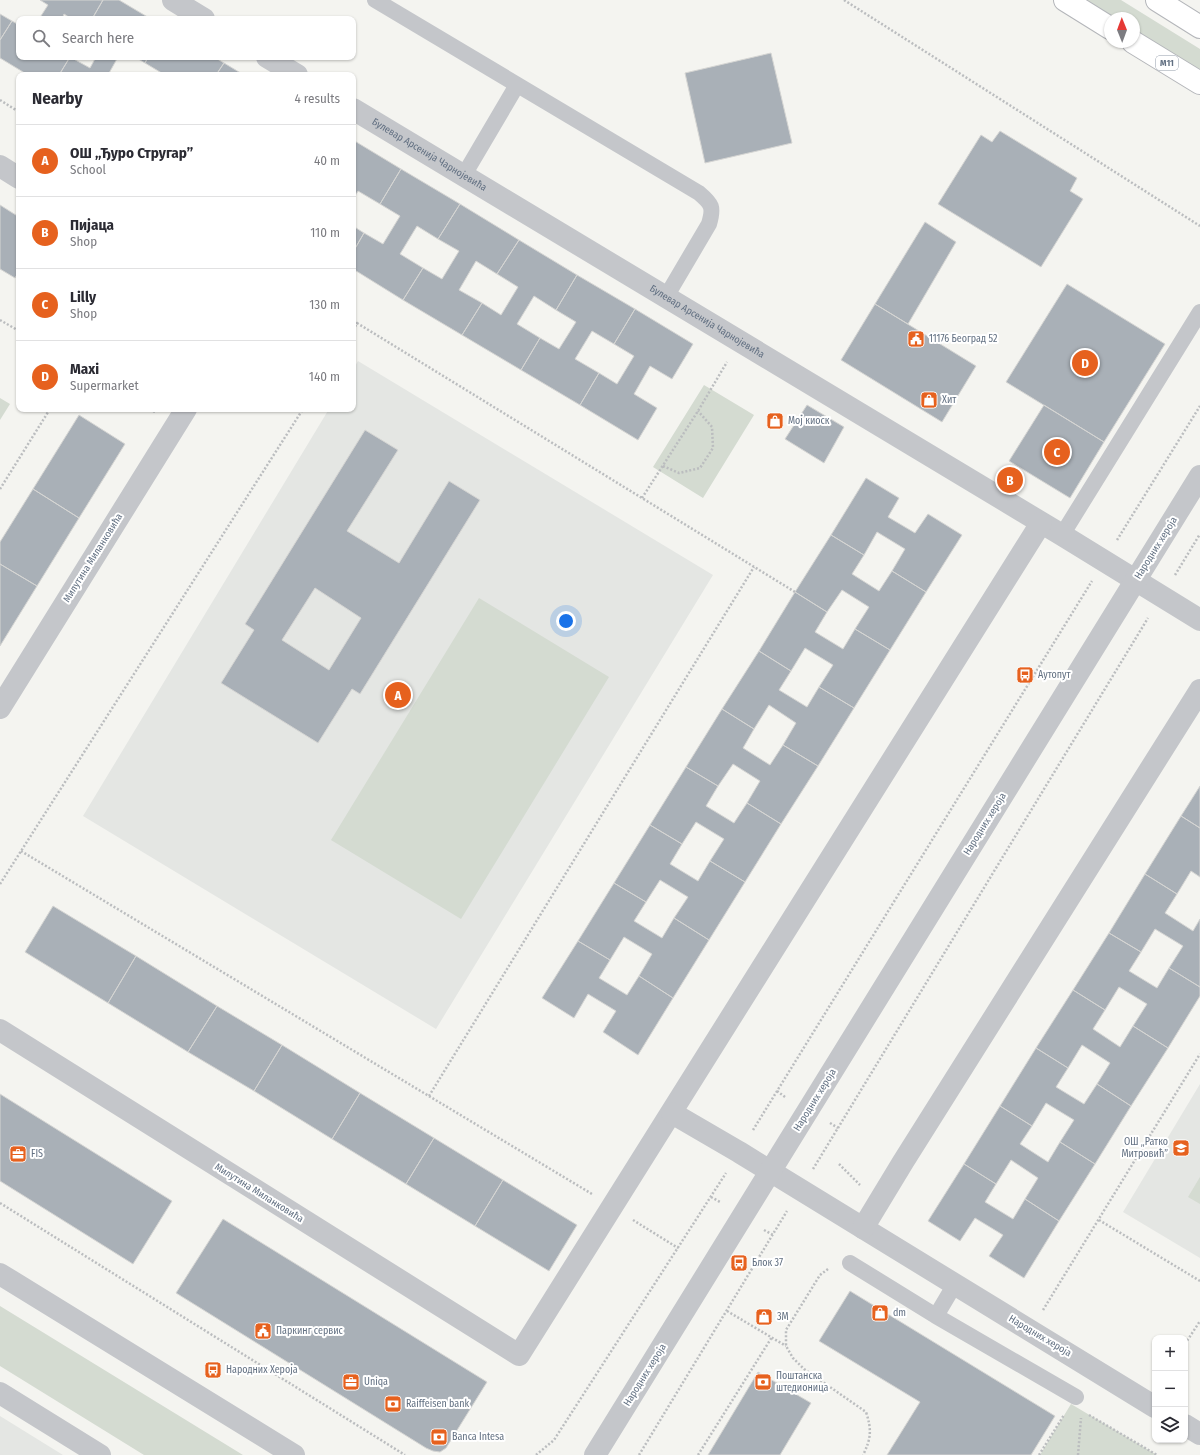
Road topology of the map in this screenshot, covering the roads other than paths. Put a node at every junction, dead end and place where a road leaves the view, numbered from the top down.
1 (173, 0) edge
2 (375, 0) edge
3 (1065, 0) edge
4 (1157, 0) edge
5 (199, 16) edge
6 (1104, 24) edge
7 (1200, 27) edge
8 (1140, 46) edge
9 (272, 60) edge
10 (292, 72) edge
11 (1200, 83) edge
12 (517, 84) junction
13 (356, 110) edge
14 (0, 166) edge
15 (464, 175) junction
16 (16, 176) edge
17 (666, 297) junction
18 (1200, 312) edge
19 (184, 412) edge
20 (1200, 476) edge
21 (1041, 523) junction
22 (1062, 535) junction
23 (1136, 581) junction
24 (1200, 620) edge
25 (1200, 690) edge
26 (0, 708) edge
27 (0, 1030) edge
28 (672, 1113) junction
29 (770, 1172) junction
30 (863, 1228) junction
31 (850, 1264) dead end
32 (0, 1274) edge
33 (955, 1284) junction
34 (936, 1316) junction
35 (0, 1393) edge
36 (1078, 1404) road end
37 (1152, 1405) edge
38 (1188, 1427) edge
39 (1200, 1434) edge
40 (595, 1454) edge
41 (100, 1455) edge
42 (294, 1455) edge

1 - 5 street
2 - 12 lane
3 - 6 highway
4 - 7 highway
8 - 11 highway, M11
9 - 10 street
12 - 15 lane
12 - 17 lane
13 - 15 street, Булевар Арсенија Чарнојевића
14 - 16 street
15 - 17 street, Булевар Арсенија Чарнојевића
17 - 21 street, Булевар Арсенија Чарнојевића
18 - 22 lane
19 - 26 street, Милутина Миланковића
20 - 23 street, Народних хероја
21 - 22 street, Булевар Арсенија Чарнојевића
21 - 28 street
22 - 23 street, Булевар Арсенија Чарнојевића
23 - 24 street, Булевар Арсенија Чарнојевића
23 - 29 street, Народних хероја
25 - 30 street
27 - 28 street, Милутина Миланковића
28 - 29 street, Народних хероја
29 - 30 street, Народних хероја
29 - 40 street, Народних хероја
30 - 33 street, Народних хероја
31 - 34 lane
32 - 42 street
33 - 34 lane
33 - 37 street, Народних хероја
34 - 36 lane
35 - 41 street
38 - 39 street

